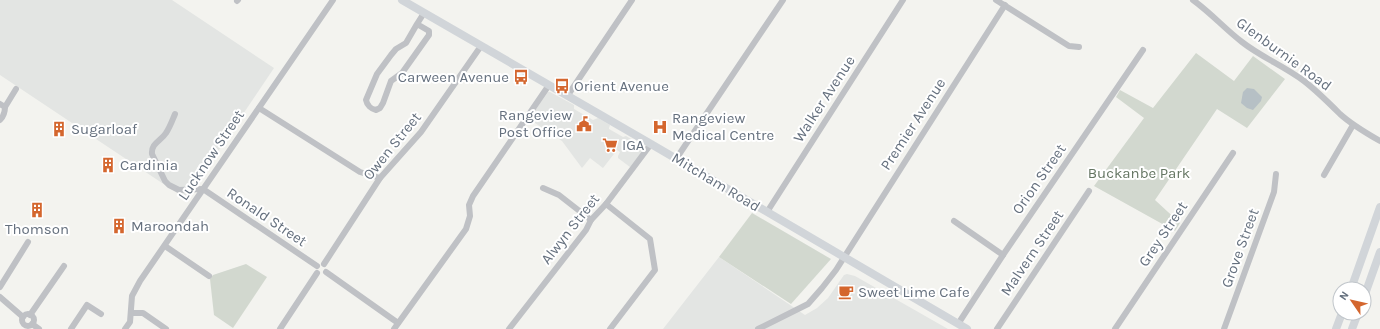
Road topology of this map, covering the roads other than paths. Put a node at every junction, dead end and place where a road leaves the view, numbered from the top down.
1 (333, 0) edge
2 (402, 0) edge
3 (632, 0) edge
4 (783, 0) edge
5 (903, 0) edge
6 (996, 0) edge
7 (1193, 0) edge
8 (1005, 5) junction
9 (424, 13) junction
10 (417, 24) junction
11 (481, 46) junction
12 (1079, 47) dead end
13 (1143, 50) dead end
14 (549, 85) junction
15 (16, 89) dead end
16 (568, 96) junction
17 (3, 105) edge
18 (259, 108) junction
19 (175, 114) dead end
20 (0, 120) edge
21 (1353, 125) junction
22 (1380, 142) edge
23 (651, 144) junction
24 (1233, 153) dead end
25 (676, 159) junction
26 (1276, 174) dead end
27 (1324, 175) dead end
28 (380, 178) junction
29 (543, 188) dead end
30 (203, 189) junction
31 (1089, 191) dead end
32 (606, 204) junction
33 (1380, 207) edge
34 (767, 212) junction
35 (591, 220) junction
36 (954, 221) dead end
37 (28, 242) dead end
38 (165, 246) junction
39 (1380, 252) edge
40 (1003, 255) junction
41 (844, 257) junction
42 (324, 264) junction
43 (64, 266) dead end
44 (317, 266) junction
45 (326, 272) junction
46 (317, 273) junction
47 (209, 276) dead end
48 (1354, 281) edge
49 (1370, 281) edge
50 (0, 287) edge
51 (0, 297) edge
52 (131, 313) junction
53 (101, 314) dead end
54 (30, 315) junction
55 (23, 317) junction
56 (398, 323) junction
57 (32, 324) junction
58 (958, 324) junction
59 (23, 327) edge
60 (39, 329) edge
61 (71, 329) edge
62 (125, 329) edge
63 (166, 329) edge
64 (280, 329) edge
65 (394, 329) edge
66 (509, 329) edge
67 (610, 329) edge
68 (758, 329) edge
69 (967, 329) edge
70 (997, 329) edge
71 (1115, 329) edge
72 (1224, 329) edge

1 - 18 street, Lucknow Street
2 - 9 main road, Mitcham Road
3 - 16 street
4 - 25 street
5 - 34 street, Walker Avenue
6 - 8 street
7 - 21 street, Glenburnie Road
8 - 12 street
8 - 41 street, Premier Avenue
9 - 10 street
9 - 11 main road, Mitcham Road
10 - 10 street
11 - 14 main road, Mitcham Road
11 - 28 street, Owen Street
13 - 40 street, Orion Street
14 - 16 main road, Mitcham Road
14 - 56 street
15 - 17 street
16 - 23 main road, Mitcham Road
17 - 20 street
18 - 28 street
18 - 30 street, Lucknow Street
19 - 30 street
21 - 22 street, Glenburnie Road
21 - 27 street
23 - 25 main road, Mitcham Road
23 - 32 street, Alwyn Street
24 - 71 street, Grey Street
25 - 34 main road, Mitcham Road
26 - 72 street, Grove Street
28 - 42 street, Owen Street
29 - 35 street
30 - 38 street, Lucknow Street
30 - 44 street, Ronald Street
31 - 70 street, Malvern Street
32 - 35 street, Alwyn Street
32 - 67 street
33 - 48 main road
34 - 41 main road, Mitcham Road
35 - 66 street, Alwyn Street
36 - 40 street
37 - 50 street
38 - 47 street
38 - 52 street, Lucknow Street
39 - 49 main road
40 - 58 street, Orion Street
41 - 58 main road, Mitcham Road
41 - 68 street, Premier Avenue
42 - 44 street
42 - 45 street
43 - 54 street
44 - 46 street
45 - 46 street
45 - 56 street
46 - 64 street
51 - 55 street
52 - 62 street, Lucknow Street
52 - 63 street
53 - 61 street
54 - 55 street
54 - 57 street
55 - 59 street
56 - 65 street
57 - 59 street
57 - 60 street
58 - 69 main road, Mitcham Road

